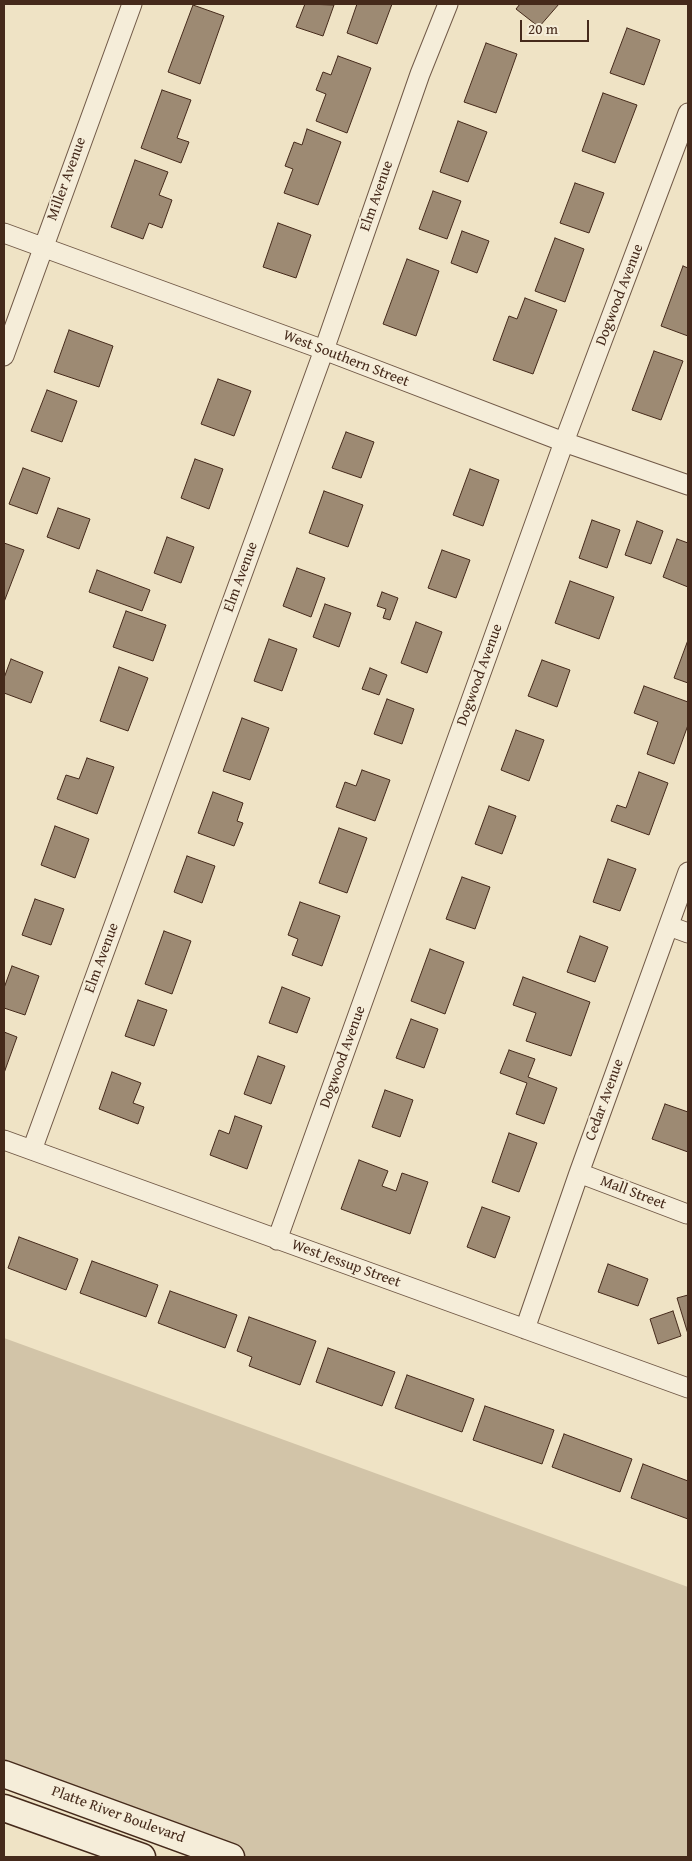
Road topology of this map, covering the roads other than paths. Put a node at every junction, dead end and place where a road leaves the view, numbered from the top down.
1 (132, 4) edge
2 (448, 4) edge
3 (688, 113) edge
4 (4, 233) edge
5 (42, 248) junction
6 (324, 350) junction
7 (4, 356) edge
8 (564, 442) junction
9 (688, 485) edge
10 (688, 872) edge
11 (669, 926) junction
12 (688, 933) edge
13 (4, 1140) edge
14 (32, 1150) junction
15 (579, 1172) junction
16 (687, 1214) edge
17 (278, 1240) junction
18 (525, 1329) junction
19 (688, 1388) edge
20 (4, 1774) edge
21 (4, 1808) edge
22 (142, 1857) edge
23 (231, 1857) edge

1 - 5 street, Miller Avenue
2 - 6 street, Elm Avenue
3 - 8 street, Dogwood Avenue
4 - 5 street, West Southern Street
5 - 6 street, West Southern Street
5 - 7 street, Miller Avenue
6 - 8 street, West Southern Street
6 - 14 street, Elm Avenue
8 - 9 street, West Southern Street
8 - 17 street, Dogwood Avenue
10 - 11 street, Cedar Avenue
11 - 12 street
11 - 15 street, Cedar Avenue
13 - 14 street, West Jessup Street
14 - 17 street, West Jessup Street
15 - 16 street, Mall Street
15 - 18 street, Cedar Avenue
17 - 18 street, West Jessup Street
18 - 19 street, West Jessup Street
20 - 23 street, Platte River Boulevard
21 - 22 street, Platte River Boulevard

